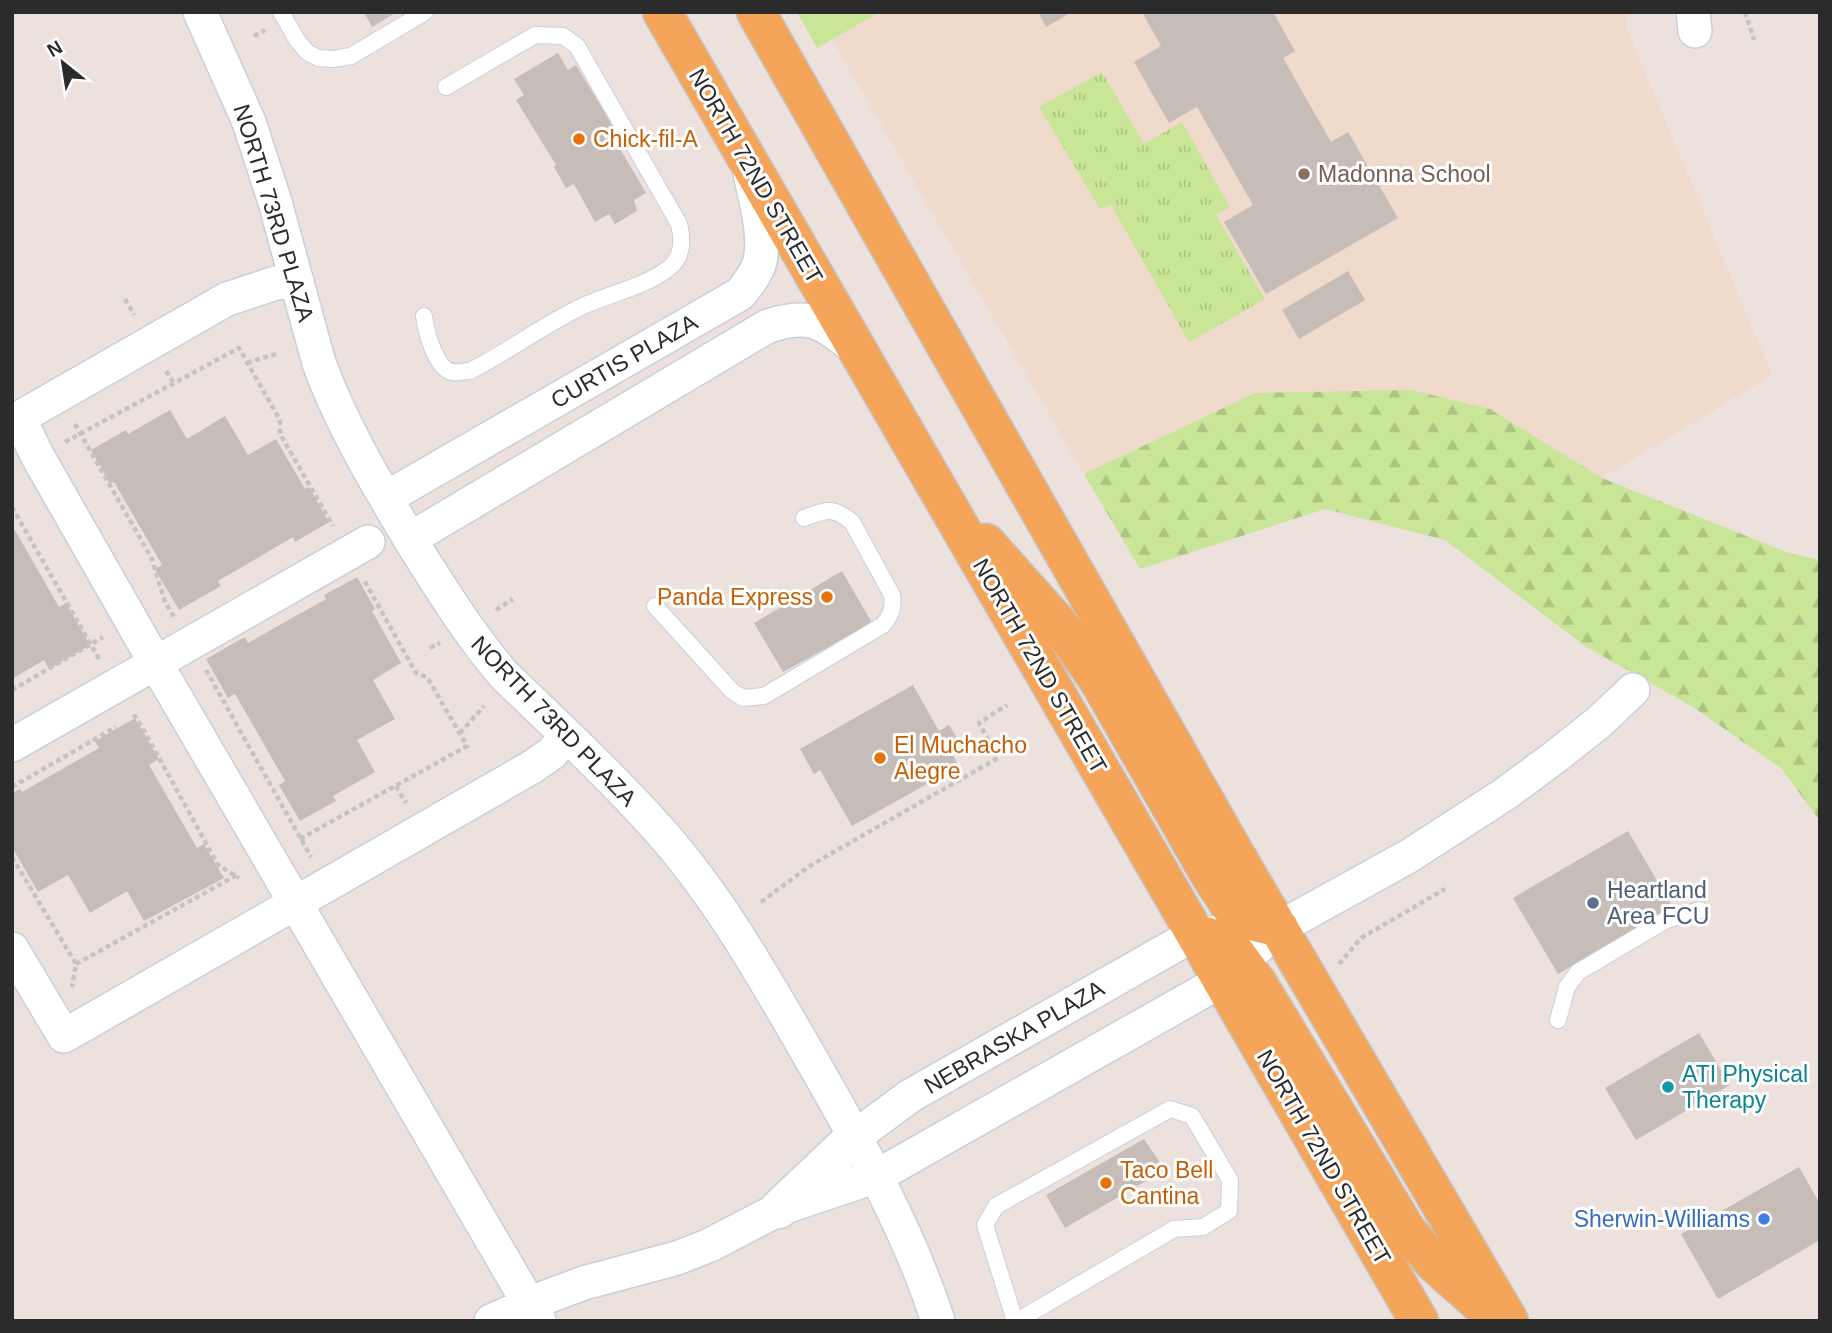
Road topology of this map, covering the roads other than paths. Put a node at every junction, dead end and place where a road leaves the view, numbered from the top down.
1 (200, 12) edge
2 (281, 12) edge
3 (425, 12) edge
4 (662, 12) edge
5 (755, 12) edge
6 (446, 88) dead end
7 (747, 160) junction
8 (297, 281) junction
9 (424, 316) dead end
10 (856, 349) junction
11 (16, 412) edge
12 (934, 484) junction
13 (386, 498) junction
14 (804, 518) dead end
15 (410, 539) junction
16 (364, 557) road end
17 (655, 606) dead end
18 (155, 662) junction
19 (1633, 690) dead end
20 (566, 736) junction
21 (12, 745) edge
22 (296, 903) junction
23 (1700, 910) dead end
24 (1279, 928) junction
25 (1195, 934) junction
26 (12, 948) edge
27 (1231, 972) junction
28 (1558, 1020) dead end
29 (856, 1136) junction
30 (877, 1176) junction
31 (779, 1209) junction
32 (534, 1312) edge
33 (491, 1321) edge
34 (938, 1321) edge
35 (1016, 1321) edge
36 (1419, 1321) edge
37 (1499, 1321) edge
38 (1509, 1321) edge

1 - 8 street, NORTH 73RD PLAZA
2 - 3 lane
4 - 7 main road, NORTH 72ND STREET
5 - 24 main road
6 - 9 lane
7 - 10 main road, NORTH 72ND STREET
7 - 13 street, CURTIS PLAZA
8 - 11 street
8 - 13 street, NORTH 73RD PLAZA
10 - 12 main road, NORTH 72ND STREET
10 - 15 street, CURTIS PLAZA
11 - 18 street
12 - 24 main road
12 - 25 main road, NORTH 72ND STREET
13 - 15 street, NORTH 73RD PLAZA
14 - 17 lane
15 - 20 street, NORTH 73RD PLAZA
16 - 18 street
18 - 21 street
18 - 22 street
19 - 24 street, NEBRASKA PLAZA
20 - 22 street
20 - 29 street, NORTH 73RD PLAZA
22 - 26 street
22 - 32 street
23 - 28 lane
24 - 25 street, NEBRASKA PLAZA
24 - 27 street, NEBRASKA PLAZA
24 - 38 main road
25 - 27 main road, NORTH 72ND STREET
25 - 29 street, NEBRASKA PLAZA
27 - 30 street, NEBRASKA PLAZA
27 - 36 main road, NORTH 72ND STREET
27 - 37 main road
29 - 30 street, NORTH 73RD PLAZA
29 - 31 street, NEBRASKA PLAZA
30 - 31 street, NEBRASKA PLAZA
30 - 34 street, NORTH 73RD PLAZA
31 - 32 street, NEBRASKA PLAZA
32 - 33 street, NEBRASKA PLAZA
35 - 35 lane

